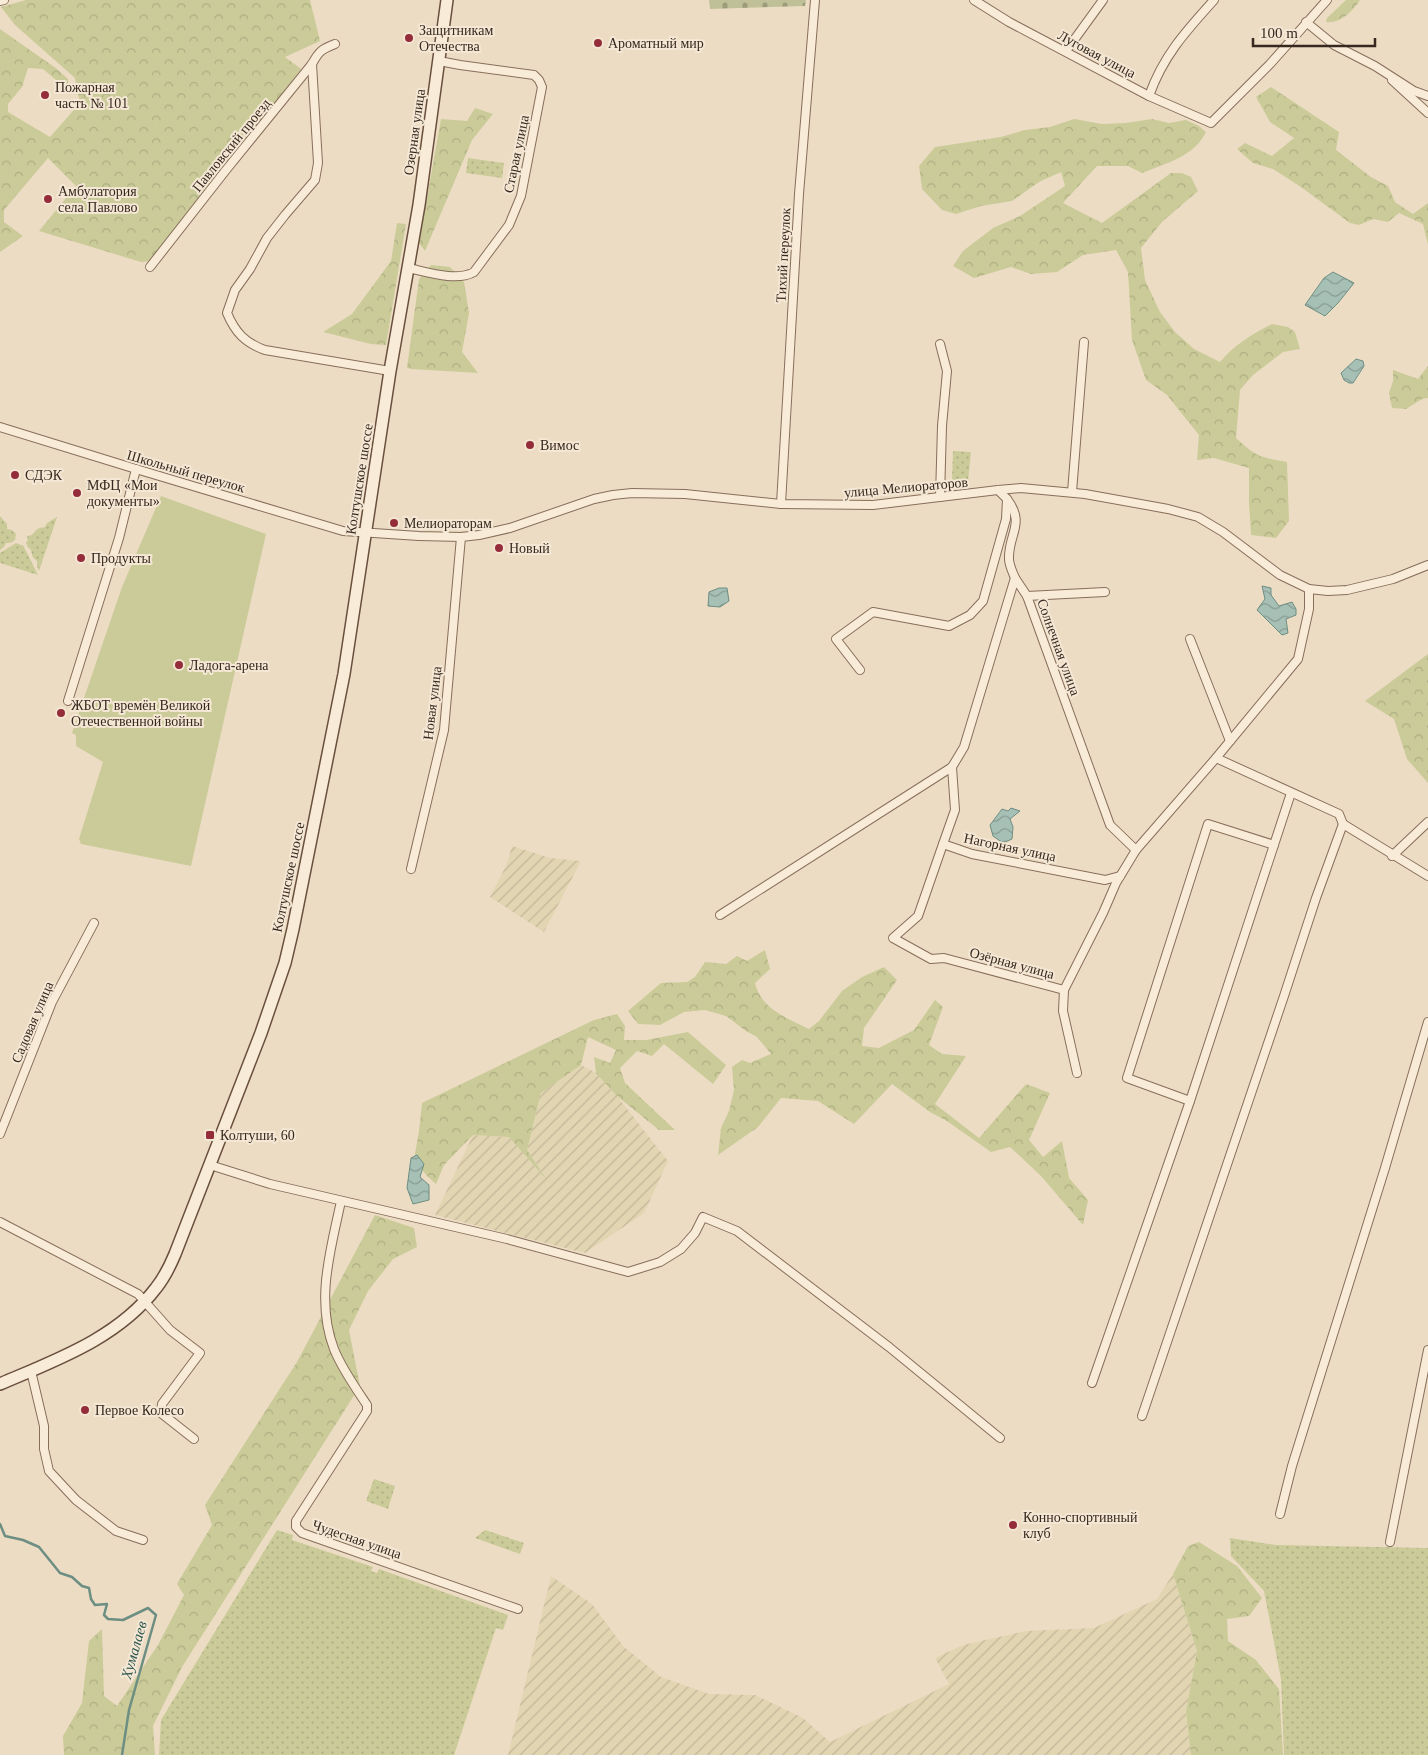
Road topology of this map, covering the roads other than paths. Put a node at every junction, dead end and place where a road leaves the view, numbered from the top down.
1 (4, 0) edge
2 (447, 0) edge
3 (815, 0) edge
4 (974, 0) edge
5 (1103, 0) edge
6 (1214, 0) edge
7 (1327, 0) edge
8 (0, 1) edge
9 (1306, 22) junction
10 (335, 44) dead end
11 (1066, 51) junction
12 (440, 60) junction
13 (312, 64) junction
14 (1386, 73) junction
15 (1149, 96) junction
16 (1428, 96) edge
17 (1428, 114) edge
18 (150, 267) dead end
19 (408, 268) junction
20 (1084, 342) dead end
21 (940, 344) dead end
22 (390, 371) junction
23 (0, 426) edge
24 (136, 469) junction
25 (998, 490) junction
26 (1072, 492) junction
27 (940, 497) junction
28 (1007, 499) junction
29 (781, 504) junction
30 (366, 532) junction
31 (461, 538) junction
32 (1428, 565) edge
33 (1014, 578) junction
34 (1310, 589) junction
35 (1105, 592) dead end
36 (1027, 596) junction
37 (1190, 639) dead end
38 (860, 670) dead end
39 (68, 701) dead end
40 (1230, 741) junction
41 (1216, 758) junction
42 (952, 767) junction
43 (1291, 794) junction
44 (1428, 822) edge
45 (1343, 824) junction
46 (943, 844) junction
47 (1274, 845) junction
48 (1136, 850) junction
49 (1392, 856) junction
50 (411, 869) dead end
51 (1120, 876) junction
52 (1428, 876) edge
53 (720, 915) dead end
54 (94, 923) dead end
55 (1064, 990) junction
56 (1428, 1022) edge
57 (1078, 1073) dead end
58 (1190, 1100) junction
59 (0, 1134) edge
60 (210, 1164) junction
61 (341, 1201) junction
62 (0, 1222) edge
63 (144, 1302) junction
64 (1428, 1350) edge
65 (31, 1371) junction
66 (1092, 1383) dead end
67 (0, 1384) edge
68 (1142, 1416) dead end
69 (1000, 1438) dead end
70 (194, 1439) dead end
71 (1280, 1514) dead end
72 (143, 1540) dead end
73 (1390, 1542) dead end
74 (518, 1608) dead end

1 - 8 street
2 - 12 main road, Озерная улица
3 - 29 street, Тихий переулок
4 - 11 street, Луговая улица
5 - 11 street
6 - 15 street
7 - 9 street
9 - 14 street
9 - 15 street, Луговая улица
10 - 13 street, Павловский проезд
11 - 15 street, Луговая улица
12 - 19 main road, Озерная улица
12 - 19 street, Старая улица
13 - 18 street, Павловский проезд
13 - 22 street
14 - 16 street
14 - 17 street
19 - 22 main road, Колтушское шоссе
20 - 26 street
21 - 27 street
22 - 30 main road, Колтушское шоссе
23 - 24 street, Школьный переулок
24 - 30 street, Школьный переулок
24 - 39 street
25 - 26 street, улица Мелиораторов
25 - 27 street, улица Мелиораторов
25 - 28 street
26 - 34 street, улица Мелиораторов
27 - 29 street, улица Мелиораторов
28 - 33 street
28 - 38 street
29 - 31 street, улица Мелиораторов
30 - 31 street, улица Мелиораторов
30 - 60 main road, Колтушское шоссе
31 - 50 street, Новая улица
32 - 34 street, улица Мелиораторов
33 - 36 street, Солнечная улица
33 - 42 street
34 - 40 street, Озёрная улица
35 - 36 street
36 - 48 street, Солнечная улица
37 - 40 street
40 - 41 street, Озёрная улица
41 - 43 street
41 - 48 street, Озёрная улица
42 - 46 street, Нагорная улица
42 - 53 street
43 - 45 street
43 - 47 street
44 - 49 street
45 - 49 street
45 - 68 street
46 - 51 street, Нагорная улица
46 - 55 street, Озёрная улица
47 - 58 street
47 - 58 street
48 - 51 street, Озёрная улица
49 - 52 street
51 - 55 street, Озёрная улица
54 - 59 street, Садовая улица
55 - 57 street
56 - 71 street
58 - 66 street
60 - 61 street
60 - 63 main road, Колтушское шоссе
61 - 69 street
61 - 74 street, Чудесная улица
62 - 63 street
63 - 65 main road, Колтушское шоссе
63 - 70 street
64 - 73 street
65 - 67 main road, Колтушское шоссе
65 - 72 street

